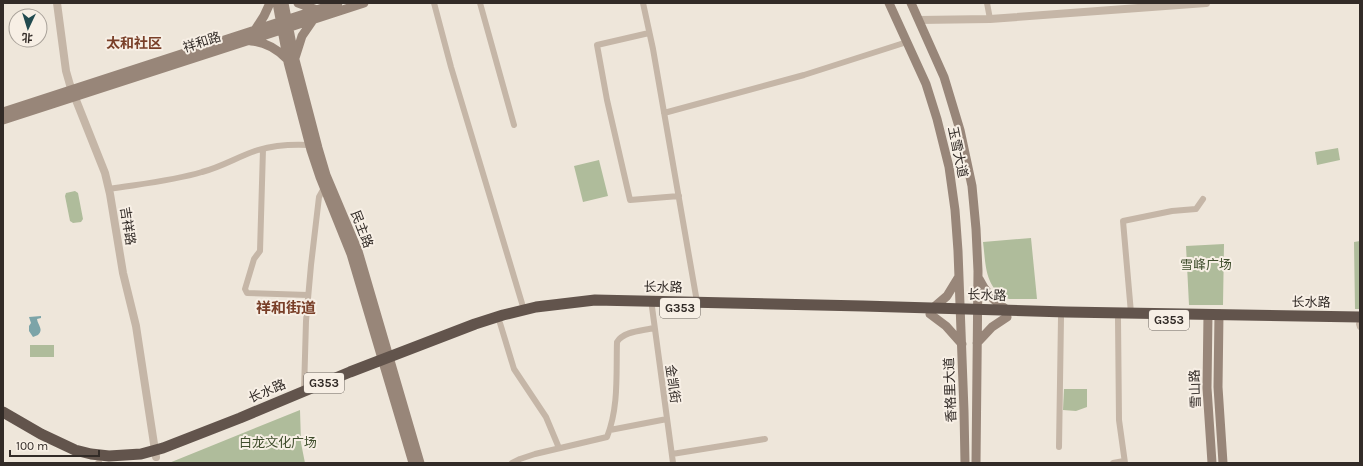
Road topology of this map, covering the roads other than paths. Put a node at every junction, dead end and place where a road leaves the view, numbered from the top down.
1 (57, 3) edge
2 (270, 3) edge
3 (277, 3) edge
4 (284, 3) edge
5 (298, 3) edge
6 (338, 3) edge
7 (364, 3) edge
8 (434, 3) edge
9 (480, 3) edge
10 (643, 3) edge
11 (889, 3) edge
12 (911, 3) edge
13 (987, 3) edge
14 (1206, 3) edge
15 (317, 10) junction
16 (990, 19) junction
17 (313, 20) junction
18 (919, 20) junction
19 (284, 25) junction
20 (255, 30) junction
21 (650, 33) junction
22 (248, 41) junction
23 (907, 42) junction
24 (291, 60) junction
25 (73, 94) junction
26 (3, 112) edge
27 (664, 113) junction
28 (3, 120) edge
29 (514, 125) dead end
30 (310, 145) junction
31 (263, 149) junction
32 (324, 188) junction
33 (109, 189) junction
34 (679, 196) junction
35 (1203, 199) dead end
36 (959, 277) junction
37 (978, 277) junction
38 (308, 295) junction
39 (697, 302) junction
40 (652, 308) junction
41 (524, 310) junction
42 (931, 311) junction
43 (960, 312) junction
44 (978, 312) junction
45 (1007, 313) junction
46 (1131, 313) junction
47 (1213, 317) junction
48 (1061, 318) junction
49 (1118, 319) junction
50 (500, 323) junction
51 (1360, 323) edge
52 (654, 328) junction
53 (977, 342) junction
54 (962, 344) junction
55 (387, 361) junction
56 (304, 391) junction
57 (3, 412) edge
58 (667, 419) junction
59 (3, 420) edge
60 (610, 430) junction
61 (765, 439) dead end
62 (1059, 447) dead end
63 (559, 448) junction
64 (155, 454) junction
65 (672, 454) junction
66 (99, 462) edge
67 (1124, 462) edge
68 (413, 463) edge
69 (420, 463) edge
70 (512, 463) edge
71 (673, 463) edge
72 (965, 463) edge
73 (976, 463) edge
74 (1113, 463) edge
75 (1212, 463) edge
76 (1223, 463) edge

1 - 25 street, 吉祥路
2 - 20 main road
3 - 19 main road, 民主路
4 - 19 main road, 民主路
5 - 15 main road
6 - 15 main road, 祥和路
7 - 17 main road, 祥和路
8 - 41 street
9 - 29 street
10 - 21 street
11 - 23 main road, 玉雪大道
12 - 18 main road, 玉雪大道
13 - 16 street
14 - 16 street
15 - 19 main road, 祥和路
16 - 18 street
17 - 19 main road, 祥和路
17 - 24 main road
18 - 37 main road, 玉雪大道
19 - 20 main road, 祥和路
19 - 22 main road, 祥和路
19 - 24 main road, 民主路
20 - 25 main road, 祥和路
21 - 27 street
21 - 34 street
22 - 24 main road
22 - 25 main road, 祥和路
23 - 27 street
23 - 36 main road, 玉雪大道
24 - 30 main road, 民主路
24 - 55 main road, 民主路
25 - 26 main road, 祥和路
25 - 28 main road, 祥和路
25 - 33 street, 吉祥路
27 - 34 street
30 - 31 street
30 - 32 main road, 民主路
31 - 33 street
31 - 38 street
32 - 38 street
32 - 55 main road, 民主路
33 - 64 street, 吉祥路
34 - 39 street
35 - 46 street
36 - 42 main road
36 - 43 main road, 玉雪大道
37 - 44 main road, 玉雪大道
37 - 45 main road
38 - 56 street
39 - 41 highway, 长水路 / G353
39 - 42 highway, 长水路 / G353
40 - 42 highway, 长水路 / G353
40 - 50 highway, 长水路 / G353
40 - 52 street, 金凯街
41 - 55 highway, 长水路 / G353
42 - 43 highway, 长水路 / G353
42 - 54 main road
43 - 44 highway, 长水路 / G353
43 - 54 main road, 香格里大道
44 - 45 highway, 长水路 / G353
44 - 53 main road, 香格里大道
45 - 46 highway, 长水路 / G353
45 - 48 highway, 长水路 / G353
45 - 53 main road
46 - 47 highway, 长水路 / G353
47 - 49 highway, 长水路 / G353
47 - 51 highway, 长水路 / G353
47 - 75 main road, 雪山路
47 - 76 main road, 雪山路
48 - 49 highway, 长水路 / G353
48 - 62 street
49 - 67 street
50 - 55 highway, 长水路 / G353
50 - 63 street
52 - 58 street, 金凯街
52 - 60 street
53 - 73 main road, 香格里大道
54 - 72 main road, 香格里大道
55 - 56 highway, 长水路 / G353
55 - 64 highway, 长水路 / G353
55 - 68 main road, 民主路
55 - 69 main road, 民主路
56 - 64 highway, 长水路 / G353
57 - 64 highway, 长水路 / G353
58 - 60 street
58 - 65 street, 金凯街
59 - 66 highway, 长水路 / G353
60 - 63 street
61 - 65 street
63 - 70 street
64 - 66 highway, 长水路 / G353
65 - 71 street, 金凯街
67 - 74 street

